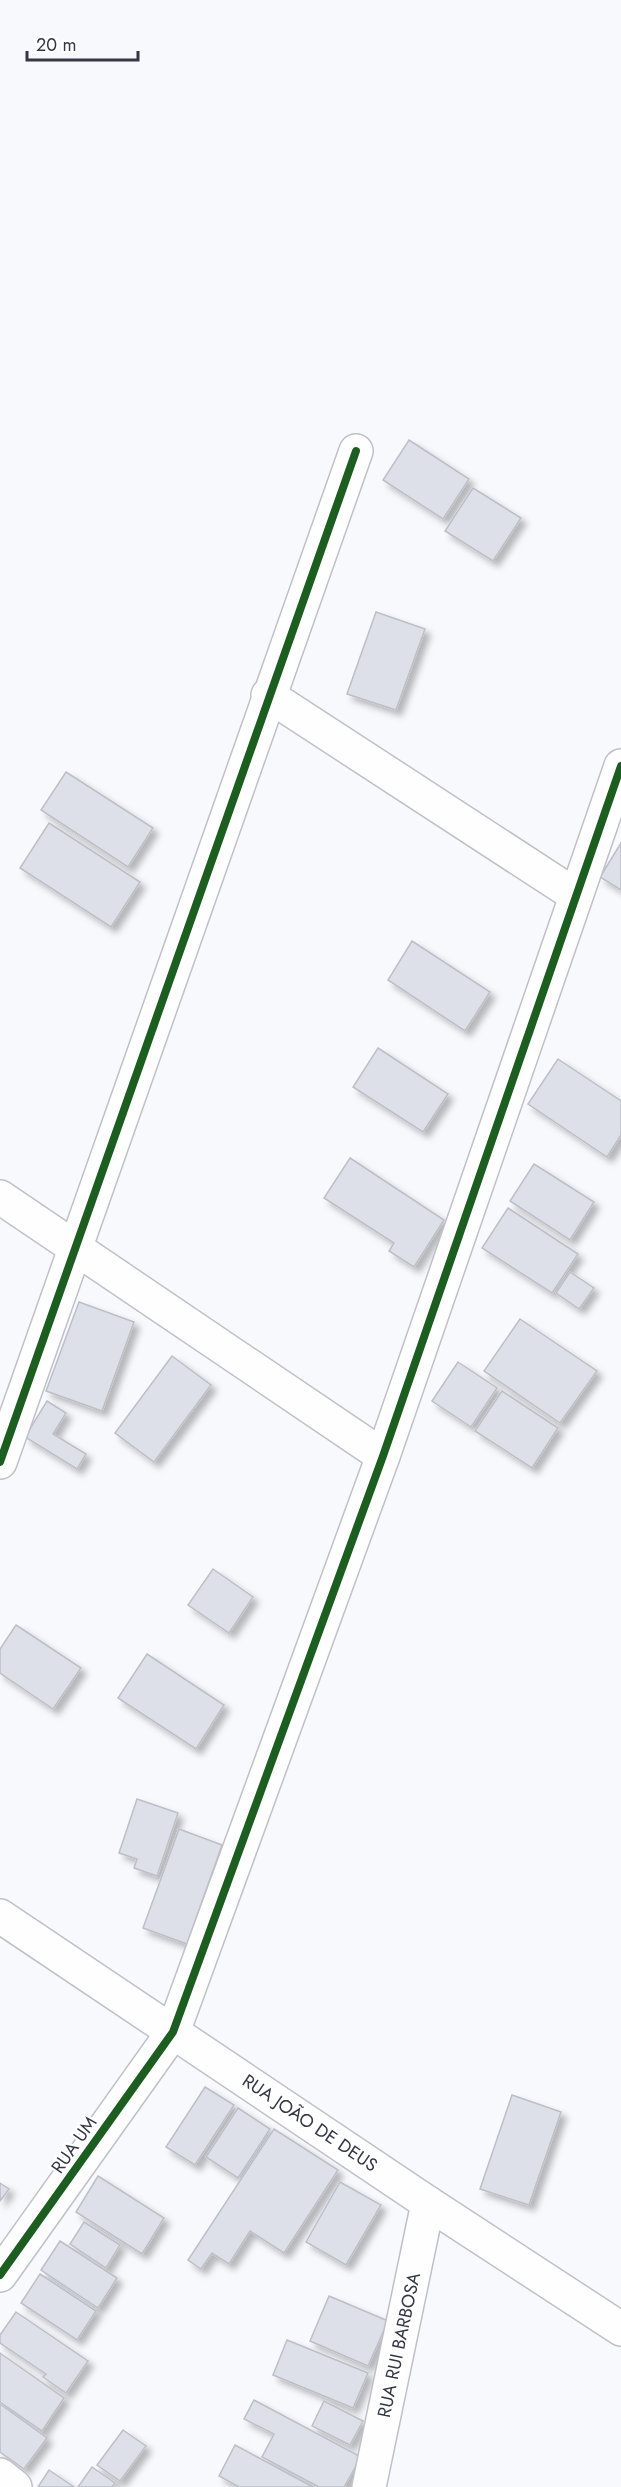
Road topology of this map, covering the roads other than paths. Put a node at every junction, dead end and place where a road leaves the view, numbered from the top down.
1 (356, 451) dead end
2 (268, 695) junction
3 (621, 766) edge
4 (575, 895) junction
5 (0, 1197) edge
6 (76, 1248) junction
7 (383, 1456) junction
8 (0, 1462) edge
9 (0, 1916) edge
10 (173, 2032) junction
11 (428, 2203) junction
12 (0, 2275) edge
13 (621, 2329) edge
14 (0, 2475) edge
15 (15, 2487) edge
16 (369, 2487) edge

1 - 2 street
2 - 4 street
2 - 6 street
3 - 4 street, RUA UM
4 - 7 street, RUA UM
5 - 6 street
6 - 7 street
6 - 8 street
7 - 10 street, RUA UM
9 - 10 street, RUA JOÃO DE DEUS
10 - 11 street, RUA JOÃO DE DEUS
10 - 12 street, RUA UM
11 - 13 street, RUA JOÃO DE DEUS
11 - 16 street, RUA RUI BARBOSA
14 - 15 street

